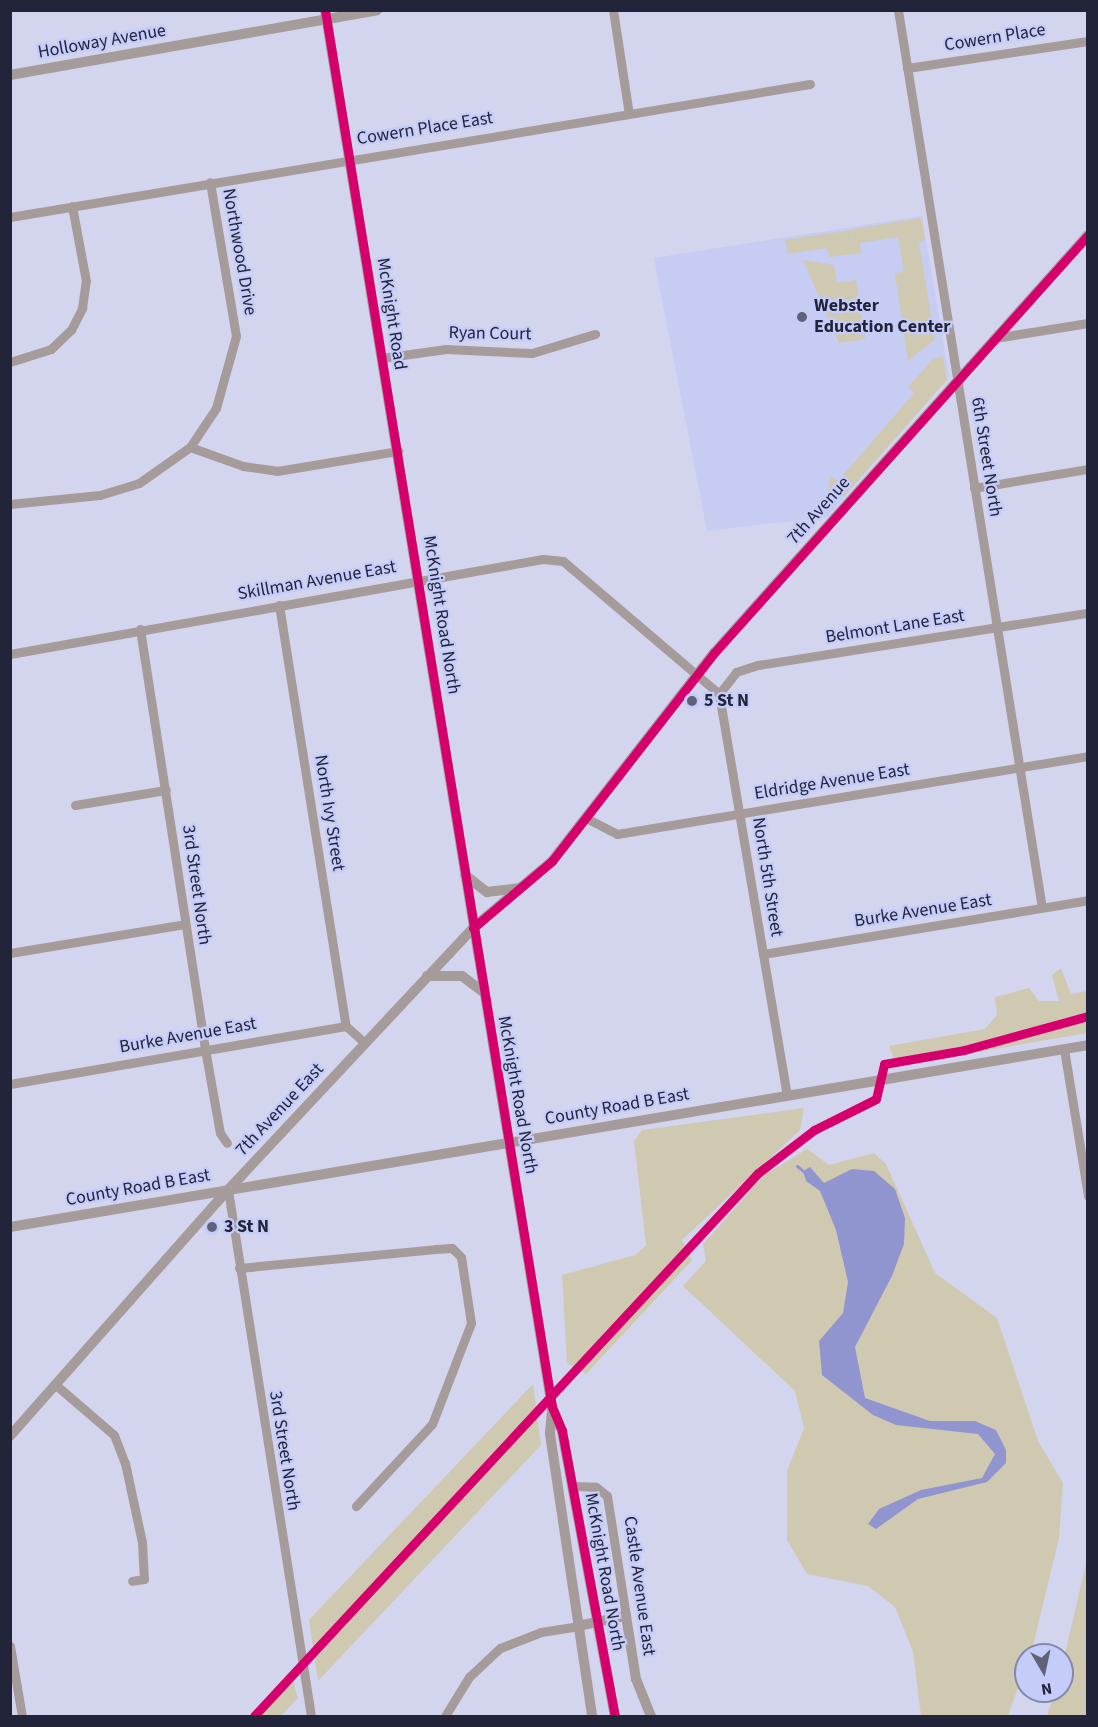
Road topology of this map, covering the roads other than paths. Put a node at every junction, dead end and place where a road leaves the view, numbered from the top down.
1 (377, 10) edge
2 (613, 10) edge
3 (898, 10) edge
4 (326, 15) edge
5 (1088, 41) edge
6 (907, 68) junction
7 (10, 75) edge
8 (810, 84) dead end
9 (629, 114) junction
10 (349, 158) junction
11 (210, 182) junction
12 (72, 206) junction
13 (10, 217) edge
14 (1088, 235) edge
15 (1088, 323) edge
16 (595, 334) dead end
17 (995, 338) junction
18 (381, 358) junction
19 (10, 362) edge
20 (957, 381) junction
21 (190, 447) junction
22 (398, 451) junction
23 (1088, 470) edge
24 (401, 476) joint
25 (974, 488) junction
26 (10, 504) edge
27 (419, 580) junction
28 (279, 605) junction
29 (1088, 614) edge
30 (997, 628) junction
31 (140, 629) junction
32 (10, 654) edge
33 (695, 677) junction
34 (718, 694) junction
35 (1088, 756) edge
36 (1019, 768) junction
37 (166, 790) junction
38 (75, 805) dead end
39 (741, 813) junction
40 (586, 819) junction
41 (465, 875) junction
42 (526, 886) junction
43 (1088, 900) edge
44 (1042, 908) junction
45 (185, 924) junction
46 (473, 928) junction
47 (10, 953) edge
48 (763, 954) junction
49 (427, 976) junction
50 (483, 993) junction
51 (346, 1026) junction
52 (365, 1043) junction
53 (1088, 1046) edge
54 (205, 1049) junction
55 (1064, 1049) junction
56 (10, 1084) edge
57 (787, 1094) junction
58 (508, 1142) junction
59 (227, 1143) dead end
60 (228, 1190) junction
61 (1088, 1196) edge
62 (10, 1227) edge
63 (238, 1268) junction
64 (57, 1386) junction
65 (552, 1407) junction
66 (10, 1436) edge
67 (572, 1486) junction
68 (356, 1506) dead end
69 (132, 1581) dead end
70 (626, 1616) junction
71 (597, 1623) junction
72 (578, 1626) junction
73 (10, 1646) edge
74 (22, 1716) edge
75 (311, 1716) edge
76 (445, 1716) edge
77 (592, 1716) edge
78 (615, 1716) edge
79 (651, 1716) edge

1 - 4 street, Holloway Avenue
2 - 9 street
3 - 6 street, 6th Street North
4 - 7 street, Holloway Avenue
4 - 10 street, McKnight Road
5 - 6 street, Cowern Place
6 - 20 street, 6th Street North
8 - 9 street, Cowern Place East
9 - 10 street, Cowern Place East
10 - 11 street, Cowern Place East
10 - 18 street, McKnight Road
11 - 12 street, Cowern Place East
11 - 21 street, Northwood Drive
12 - 13 street, Cowern Place East
12 - 19 street
14 - 17 street, 7th Avenue
15 - 17 street
16 - 18 street, Ryan Court
17 - 20 street, 7th Avenue
18 - 22 street, McKnight Road
20 - 25 street, 6th Street North
20 - 33 street, 7th Avenue
21 - 22 street
21 - 26 street, Northwood Drive
22 - 24 street, McKnight Road
23 - 25 street
24 - 27 street, McKnight Road North
25 - 30 street, 6th Street North
27 - 28 street, Skillman Avenue East
27 - 33 street, Skillman Avenue East
27 - 41 street, McKnight Road North
28 - 31 street, Skillman Avenue East
28 - 51 street, North Ivy Street
29 - 30 street, Belmont Lane East
30 - 34 street, Belmont Lane East
30 - 36 street, 6th Street North
31 - 32 street, Skillman Avenue East
31 - 37 street, 3rd Street North
33 - 34 street
33 - 40 street, 7th Avenue
34 - 39 street, North 5th Street
35 - 36 street, Eldridge Avenue East
36 - 39 street, Eldridge Avenue East
36 - 44 street, 6th Street North
37 - 38 street
37 - 45 street, 3rd Street North
39 - 40 street, Eldridge Avenue East
39 - 48 street, North 5th Street
40 - 42 street, 7th Avenue East
41 - 42 street
41 - 46 street, McKnight Road North
42 - 46 street, 7th Avenue East
43 - 44 street, Burke Avenue East
44 - 48 street, Burke Avenue East
45 - 47 street
45 - 54 street, 3rd Street North
46 - 49 street, 7th Avenue East
46 - 50 street, McKnight Road North
48 - 57 street, North 5th Street
49 - 50 street
49 - 52 street, 7th Avenue East
50 - 58 street, McKnight Road North
51 - 52 street
51 - 54 street, Burke Avenue East
52 - 60 street, 7th Avenue East
53 - 55 street, County Road B East
54 - 56 street, Burke Avenue East
54 - 59 street, 3rd Street North
55 - 57 street, County Road B East
55 - 61 street
57 - 58 street, County Road B East
58 - 60 street, County Road B East
58 - 65 street, McKnight Road North
60 - 62 street, County Road B East
60 - 63 street, 3rd Street North
60 - 64 street, 7th Avenue East
63 - 68 street
63 - 75 street, 3rd Street North
64 - 66 street, 7th Avenue East
64 - 69 street
65 - 67 street, McKnight Road North
65 - 72 street, McKnight Road North
67 - 70 street, Castle Avenue East
67 - 71 street, McKnight Road North
70 - 71 street
70 - 79 street, Castle Avenue East
71 - 72 street
71 - 78 street, McKnight Road North
72 - 76 street
72 - 77 street, McKnight Road North
73 - 74 street

